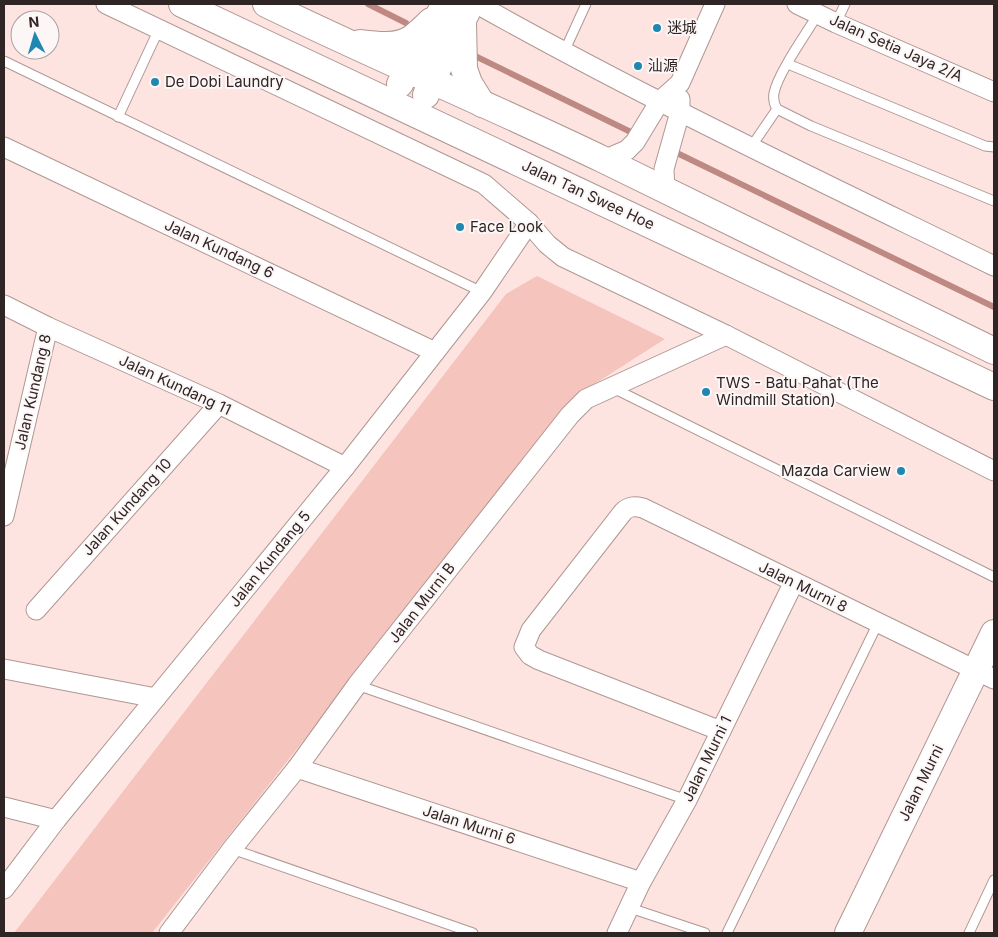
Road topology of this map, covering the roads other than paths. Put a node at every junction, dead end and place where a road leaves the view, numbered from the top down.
1 (106, 4) edge
2 (182, 4) edge
3 (266, 4) edge
4 (586, 4) edge
5 (715, 4) edge
6 (797, 4) edge
7 (845, 4) edge
8 (459, 10) edge
9 (818, 14) junction
10 (836, 23) junction
11 (160, 29) junction
12 (344, 42) junction
13 (564, 52) junction
14 (4, 61) edge
15 (788, 64) junction
16 (420, 75) junction
17 (680, 83) junction
18 (994, 92) edge
19 (660, 101) junction
20 (389, 102) junction
21 (482, 104) junction
22 (777, 109) junction
23 (680, 112) junction
24 (418, 114) junction
25 (118, 117) junction
26 (4, 147) edge
27 (750, 147) junction
28 (994, 147) edge
29 (604, 160) junction
30 (665, 191) junction
31 (994, 201) edge
32 (528, 223) junction
33 (994, 266) edge
34 (482, 292) junction
35 (4, 305) edge
36 (48, 327) junction
37 (726, 334) junction
38 (994, 351) edge
39 (435, 352) junction
40 (610, 387) junction
41 (994, 387) edge
42 (219, 404) junction
43 (345, 467) junction
44 (994, 471) edge
45 (4, 516) edge
46 (994, 577) edge
47 (794, 582) junction
48 (36, 610) dead end
49 (878, 623) junction
50 (994, 633) edge
51 (4, 669) edge
52 (985, 675) edge
53 (357, 685) junction
54 (156, 698) junction
55 (721, 730) junction
56 (297, 768) junction
57 (687, 800) junction
58 (4, 808) edge
59 (56, 820) junction
60 (232, 849) junction
61 (994, 880) edge
62 (641, 882) junction
63 (4, 889) edge
64 (630, 908) junction
65 (176, 932) edge
66 (472, 933) edge
67 (617, 933) edge
68 (705, 933) edge
69 (727, 933) edge
70 (848, 933) edge
71 (969, 933) edge

1 - 11 street
2 - 20 main road, Jalan Tan Swee Hoe
3 - 12 main road
4 - 13 lane
5 - 17 street
6 - 9 street, Jalan Setia Jaya 2/A
7 - 10 lane
8 - 12 main road
8 - 13 street
8 - 16 main road
8 - 21 main road
9 - 10 street, Jalan Setia Jaya 2/A
9 - 15 lane
10 - 18 street, Jalan Setia Jaya 2/A
11 - 25 lane
11 - 32 street
12 - 16 main road
13 - 19 street
14 - 25 lane
15 - 22 lane
15 - 28 lane
16 - 20 main road
16 - 21 main road
16 - 24 main road
17 - 19 street
17 - 23 street
19 - 23 street
19 - 29 street
20 - 24 main road, Jalan Tan Swee Hoe
21 - 29 main road
22 - 27 lane
22 - 31 lane
23 - 27 street
23 - 30 street
24 - 41 main road, Jalan Tan Swee Hoe
25 - 34 lane
26 - 39 street, Jalan Kundang 6
27 - 33 street
29 - 30 main road
30 - 38 main road
32 - 34 street, Jalan Kundang 5
32 - 37 street
34 - 39 street, Jalan Kundang 5
35 - 36 street, Jalan Kundang 11
36 - 42 street, Jalan Kundang 11
36 - 45 street, Jalan Kundang 8
37 - 40 street, Jalan Murni B
37 - 44 street
39 - 43 street, Jalan Kundang 5
40 - 46 lane
40 - 53 street, Jalan Murni B
42 - 43 street, Jalan Kundang 11
42 - 48 street, Jalan Kundang 10
43 - 54 street, Jalan Kundang 5
47 - 49 street, Jalan Murni 8
47 - 55 street, Jalan Murni 1
47 - 55 street, Jalan Murni 8
49 - 52 street, Jalan Murni 8
49 - 69 lane
50 - 52 main road, Jalan Murni
51 - 54 street
52 - 70 main road, Jalan Murni
53 - 56 street, Jalan Murni B
53 - 57 lane
54 - 59 street, Jalan Kundang 5
55 - 57 street, Jalan Murni 1
56 - 60 street, Jalan Murni B
56 - 62 street, Jalan Murni 6
57 - 62 street, Jalan Murni 1
58 - 59 street
59 - 63 street, Jalan Kundang 5
60 - 65 street, Jalan Murni B
60 - 66 lane
61 - 71 lane
62 - 64 street, Jalan Murni 1
64 - 67 street, Jalan Murni 1
64 - 68 lane

